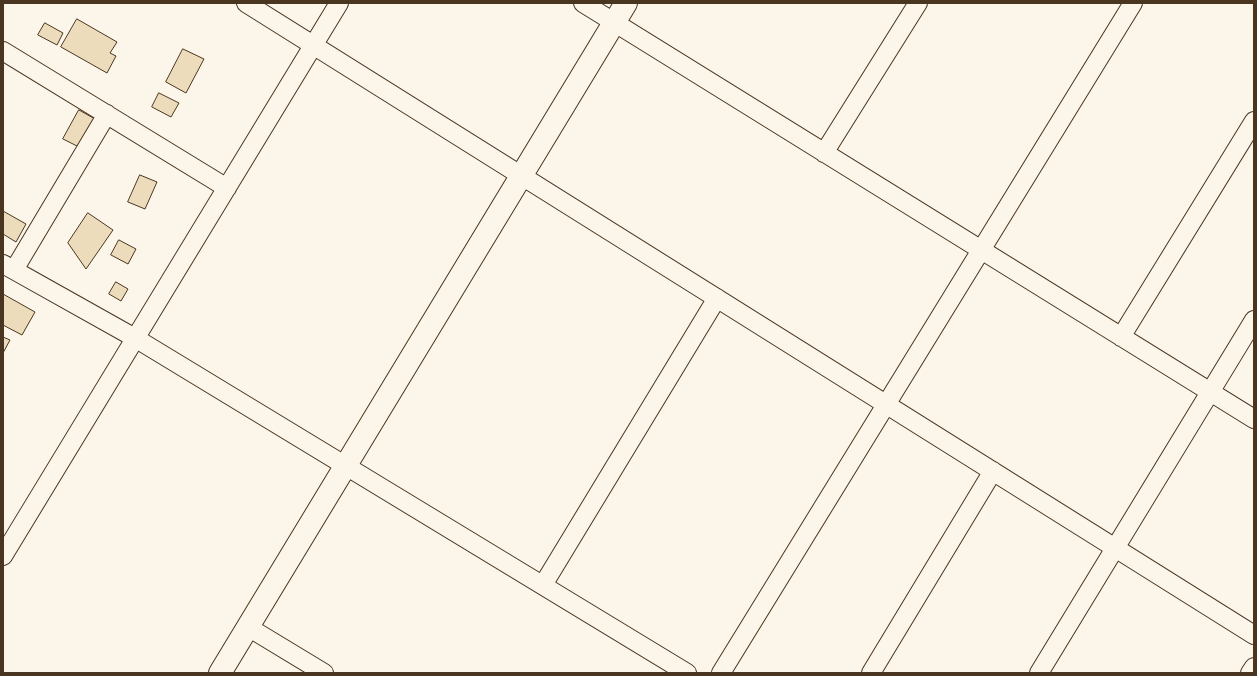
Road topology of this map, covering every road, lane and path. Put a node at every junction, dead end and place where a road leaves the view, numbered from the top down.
1 (246, 3) edge
2 (339, 3) edge
3 (582, 3) edge
4 (626, 3) edge
5 (918, 3) edge
6 (1133, 3) edge
7 (614, 23) junction
8 (314, 45) junction
9 (3, 51) edge
10 (107, 114) junction
11 (1254, 121) edge
12 (824, 153) junction
13 (522, 176) junction
14 (227, 188) junction
15 (980, 250) junction
16 (8, 267) edge
17 (717, 298) junction
18 (1254, 320) edge
19 (1121, 337) junction
20 (135, 338) junction
21 (1210, 392) junction
22 (887, 404) junction
23 (1254, 420) edge
24 (346, 466) junction
25 (993, 471) junction
26 (1115, 548) junction
27 (3, 556) edge
28 (543, 586) junction
29 (248, 627) junction
30 (1254, 635) edge
31 (1254, 667) edge
32 (220, 673) edge
33 (324, 673) edge
34 (687, 673) edge
35 (721, 673) edge
36 (870, 673) edge
37 (1039, 673) edge
38 (1250, 673) edge

1 - 8 street
2 - 8 street
3 - 7 street
4 - 7 street
5 - 12 street
6 - 15 street
7 - 12 street
7 - 13 street
8 - 13 street
8 - 14 street
9 - 10 street
10 - 14 street
10 - 16 street
11 - 19 street
12 - 15 street
13 - 17 street
13 - 24 street
14 - 20 street
15 - 19 street
15 - 22 street
16 - 20 street
17 - 22 street
17 - 28 street
18 - 21 street
19 - 21 street
20 - 24 street
20 - 27 street
21 - 23 street
21 - 26 street
22 - 25 street
22 - 35 street
24 - 28 street
24 - 29 street
25 - 26 street
25 - 36 street
26 - 30 street
26 - 37 street
28 - 34 street
29 - 32 street
29 - 33 street
31 - 38 street

